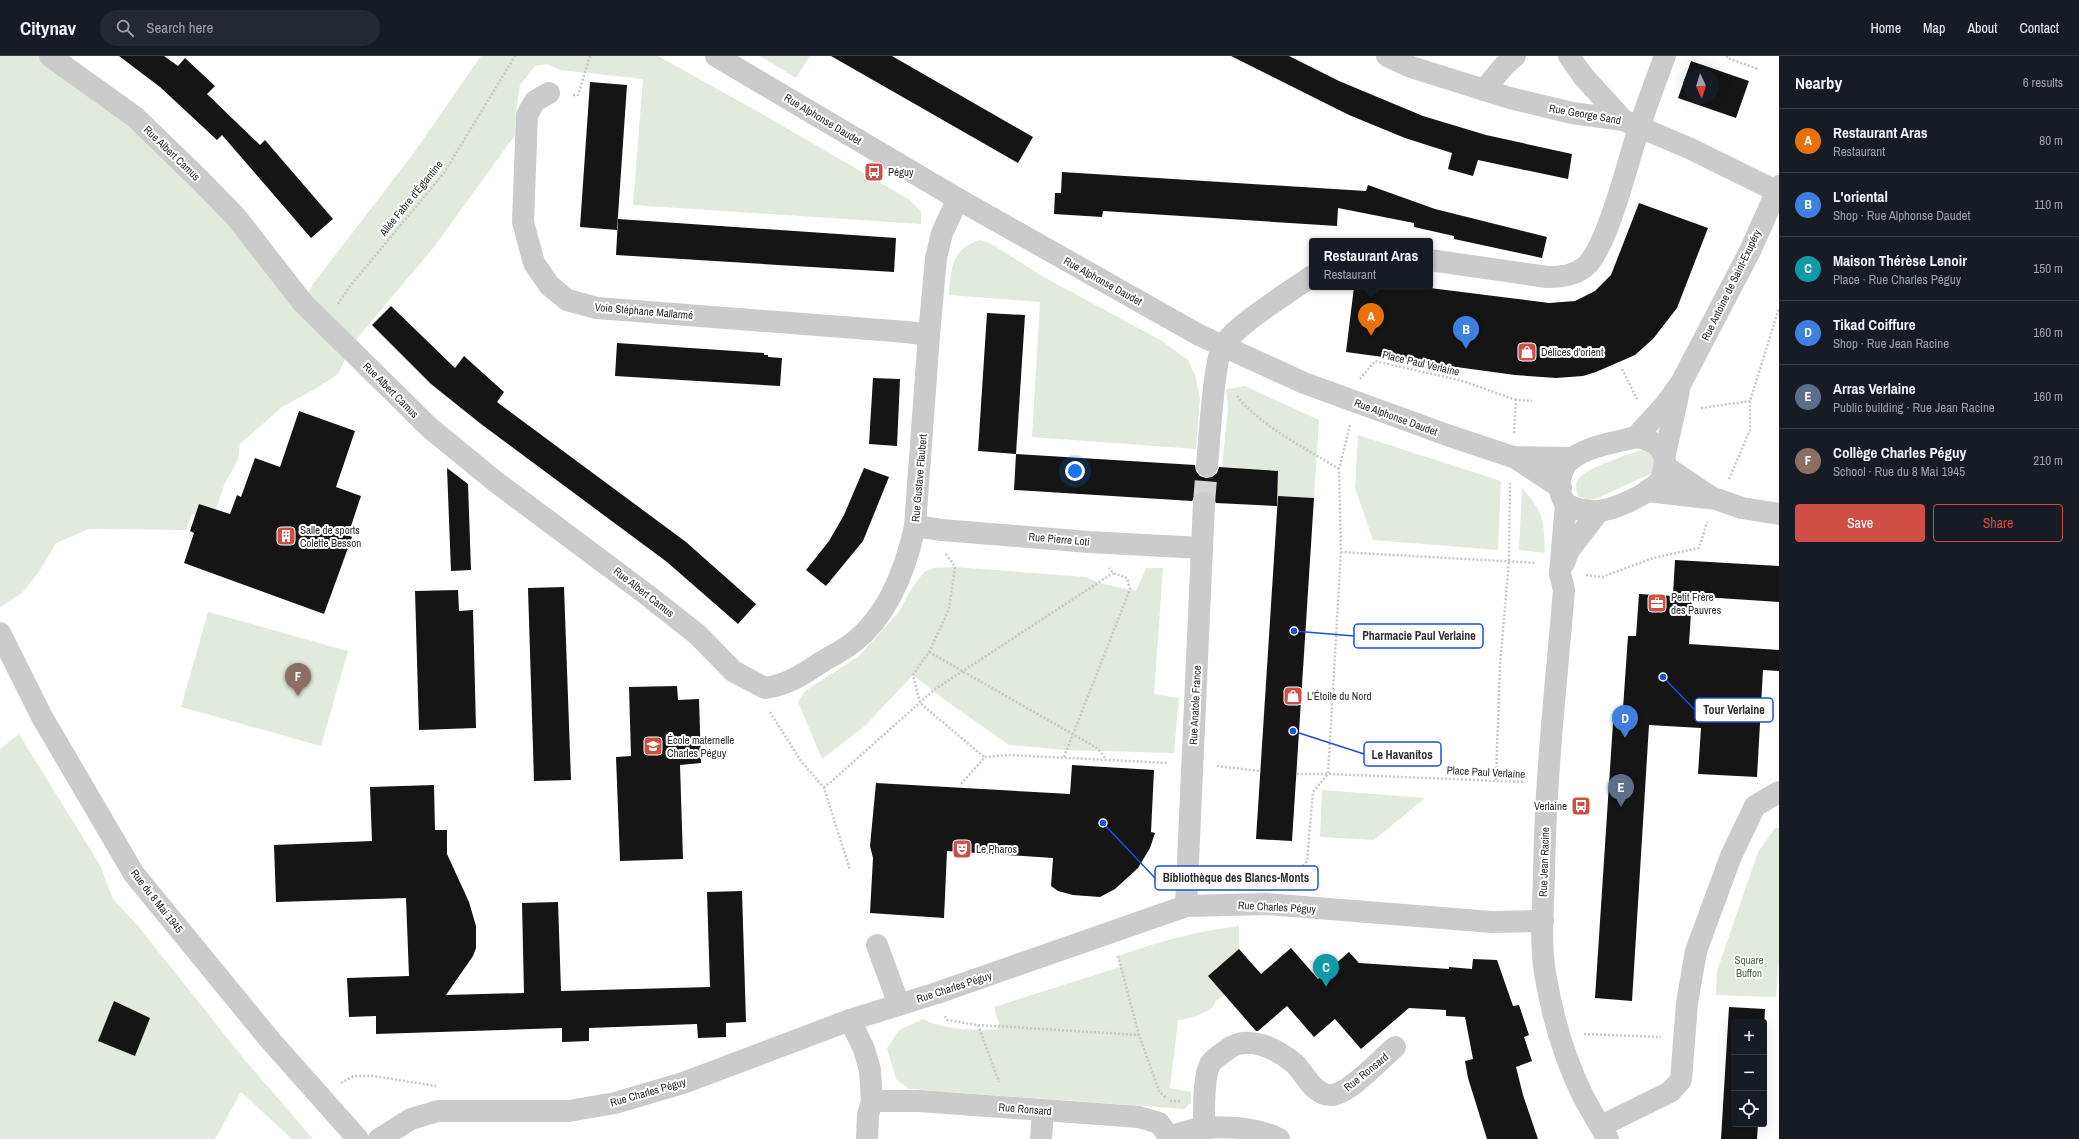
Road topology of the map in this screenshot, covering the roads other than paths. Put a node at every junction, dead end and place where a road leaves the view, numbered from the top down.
1 (50, 56) edge
2 (716, 56) edge
3 (1387, 56) edge
4 (1515, 56) edge
5 (1570, 56) edge
6 (1665, 56) edge
7 (1591, 85) junction
8 (1484, 90) junction
9 (549, 93) road end
10 (1572, 113) junction
11 (1631, 123) junction
12 (1778, 188) edge
13 (958, 199) junction
14 (1433, 260) edge
15 (1309, 278) edge
16 (929, 335) junction
17 (1222, 346) junction
18 (1681, 383) junction
19 (1636, 437) junction
20 (1513, 457) junction
21 (1572, 458) junction
22 (1665, 460) junction
23 (1207, 466) tunnel mouth
24 (1648, 491) junction
25 (1564, 495) junction
26 (1716, 499) junction
27 (1204, 503) tunnel mouth
28 (1599, 511) junction
29 (1779, 514) edge
30 (915, 526) junction
31 (1202, 548) junction
32 (1560, 574) junction
33 (0, 632) edge
34 (765, 688) joint
35 (1779, 792) edge
36 (1186, 906) junction
37 (1543, 921) junction
38 (877, 945) dead end
39 (899, 1005) junction
40 (850, 1020) junction
41 (1395, 1047) dead end
42 (872, 1101) junction
43 (1043, 1111) junction
44 (1204, 1129) junction
45 (1604, 1133) edge
46 (1169, 1138) edge
47 (358, 1139) edge
48 (379, 1139) edge
49 (867, 1139) edge
50 (1041, 1139) edge
51 (1279, 1139) edge

1 - 34 street, Rue Albert Camus
2 - 13 street, Rue Alphonse Daudet
3 - 8 street, Rue George Sand
4 - 8 street
5 - 7 street
6 - 11 street
7 - 10 street
7 - 11 street
8 - 10 street, Rue George Sand
9 - 16 street, Voie Stéphane Mallarmé
10 - 11 street, Rue George Sand
11 - 12 street, Rue George Sand
11 - 14 street
12 - 18 street, Rue Antoine de Saint-Exupéry
13 - 16 street, Rue Gustave Flaubert
13 - 17 street, Rue Alphonse Daudet
15 - 17 street
16 - 30 street, Rue Gustave Flaubert
17 - 20 street, Rue Alphonse Daudet
17 - 23 street
18 - 19 street, Rue Antoine de Saint-Exupéry
18 - 22 street, Rue Antoine de Saint-Exupéry
19 - 21 street
19 - 22 street
20 - 21 street, Rue Alphonse Daudet
20 - 25 street, Rue Alphonse Daudet
21 - 25 street
22 - 24 street
22 - 26 street
24 - 26 street
24 - 28 street
25 - 28 street
25 - 32 street, Rue Jean Racine
26 - 29 street
27 - 31 street, Rue Anatole France
28 - 32 street
30 - 31 street, Rue Pierre Loti
30 - 34 street, Rue Gustave Flaubert
31 - 36 street, Rue Anatole France
32 - 37 street, Rue Jean Racine
33 - 47 street, Rue du 8 Mai 1945
35 - 45 street
36 - 37 street, Rue Charles Péguy
36 - 39 street, Rue Charles Péguy
37 - 45 street, Rue Jean Racine
38 - 39 street
39 - 40 street, Rue Charles Péguy
40 - 42 street
40 - 48 street, Rue Charles Péguy
41 - 44 street, Rue Ronsard
42 - 43 street, Rue Ronsard
42 - 49 street
43 - 46 street, Rue Ronsard
43 - 50 street
44 - 46 street
44 - 51 street

